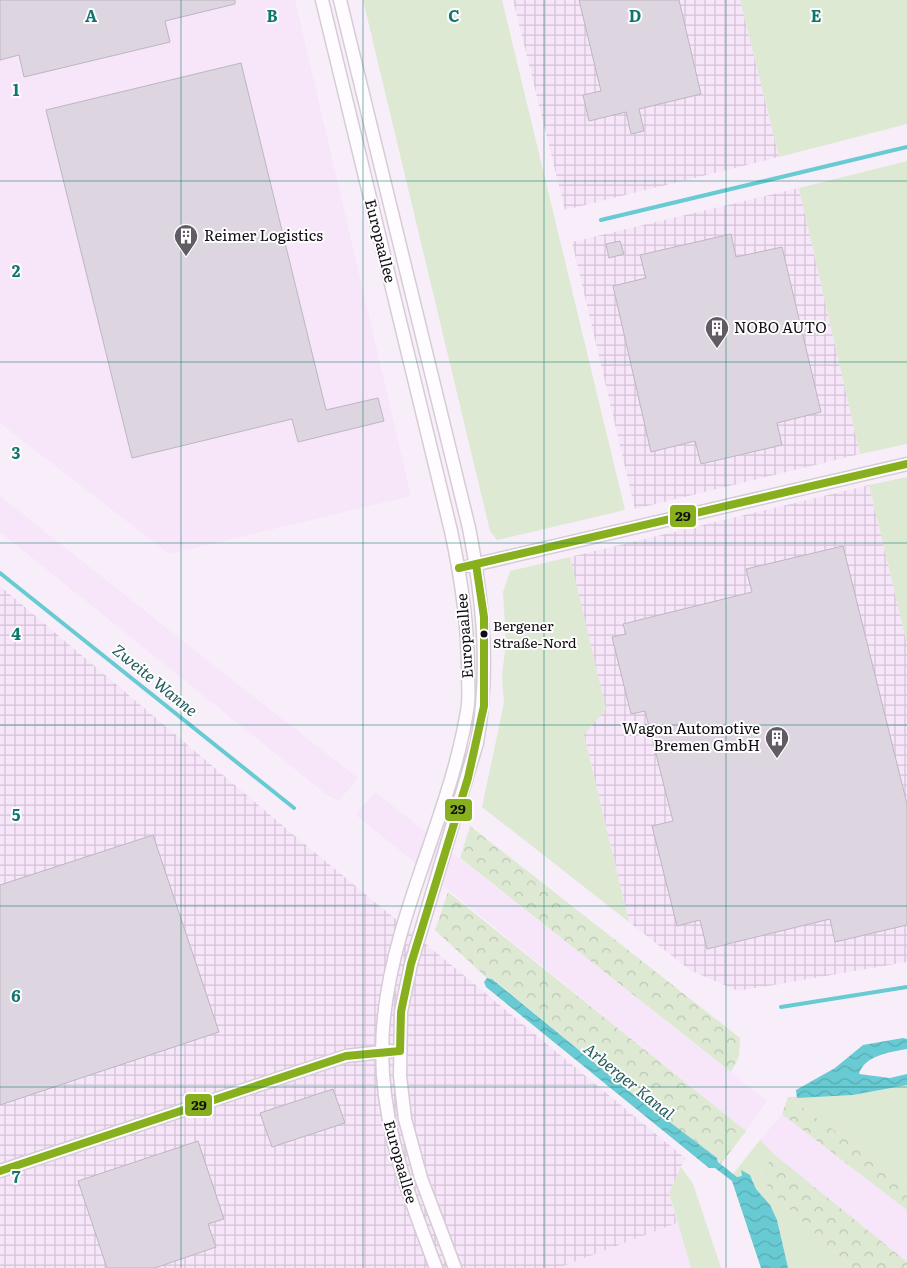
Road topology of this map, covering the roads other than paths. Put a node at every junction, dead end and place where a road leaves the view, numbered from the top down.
1 (322, 0) edge
2 (340, 0) edge
3 (907, 464) edge
4 (476, 564) junction
5 (459, 568) junction
6 (383, 1051) junction
7 (400, 1051) junction
8 (0, 1171) edge
9 (436, 1268) edge
10 (455, 1268) edge

1 - 5 street, Europaallee
2 - 4 street, Europaallee
3 - 4 street
4 - 5 street
4 - 7 street, Europaallee
5 - 6 street, Europaallee
6 - 7 street
6 - 8 street
6 - 9 street, Europaallee
7 - 10 street, Europaallee

